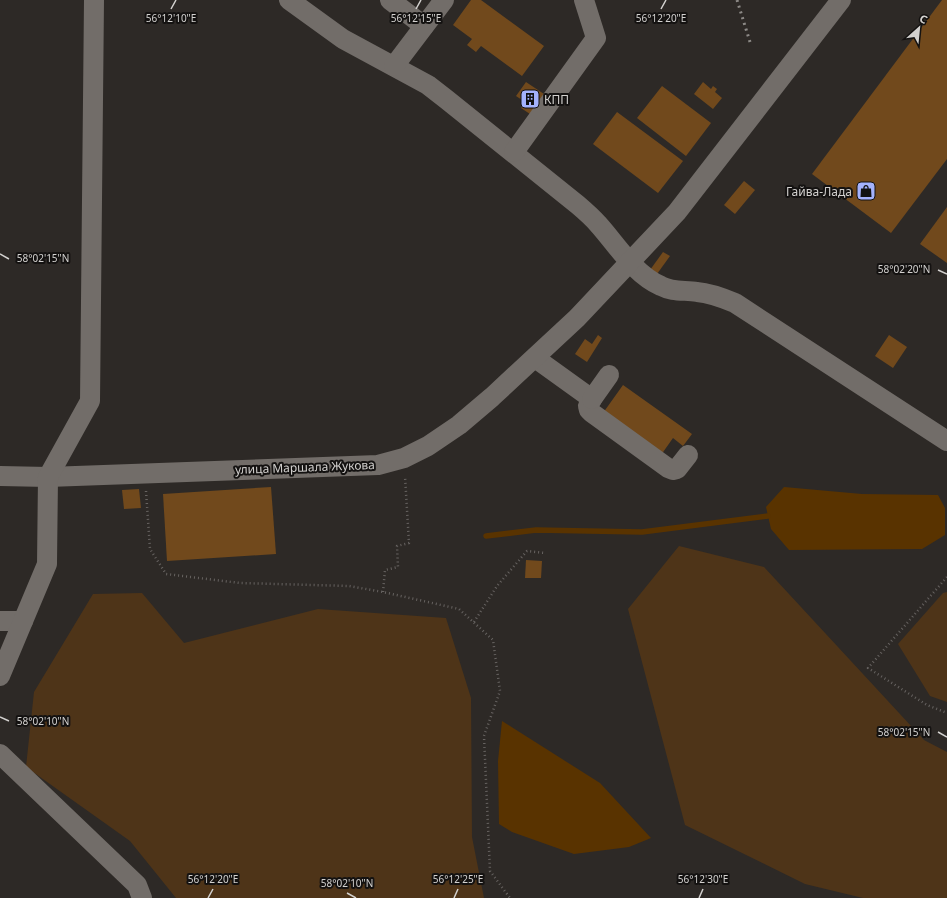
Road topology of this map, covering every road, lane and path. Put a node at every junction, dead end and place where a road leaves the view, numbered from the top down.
1 (94, 0) edge
2 (289, 0) edge
3 (390, 0) edge
4 (444, 0) edge
5 (584, 0) edge
6 (841, 0) edge
7 (424, 26) junction
8 (394, 66) junction
9 (514, 152) junction
10 (629, 261) junction
11 (535, 358) junction
12 (610, 375) dead end
13 (592, 399) junction
14 (947, 442) edge
15 (688, 455) dead end
16 (404, 458) junction
17 (145, 473) junction
18 (0, 476) edge
19 (48, 477) junction
20 (545, 553) dead end
21 (947, 577) edge
22 (383, 592) junction
23 (0, 621) edge
24 (23, 621) junction
25 (474, 622) junction
26 (0, 676) edge
27 (947, 713) edge
28 (0, 754) edge
29 (142, 898) edge
30 (510, 898) edge

1 - 19 street
2 - 8 street
3 - 7 street
4 - 7 street
5 - 9 street
6 - 10 street, улица Маршала Жукова
7 - 8 street
8 - 9 street
9 - 10 street
10 - 11 street, улица Маршала Жукова
10 - 14 street
11 - 13 street
11 - 16 street, улица Маршала Жукова
12 - 13 street
13 - 15 street
16 - 17 street, улица Маршала Жукова
16 - 22 path
17 - 19 street, улица Маршала Жукова
17 - 22 path
18 - 19 street, улица Маршала Жукова
19 - 24 street
20 - 25 path
21 - 27 path
22 - 25 path
23 - 24 street
24 - 26 street
25 - 30 path
28 - 29 street

